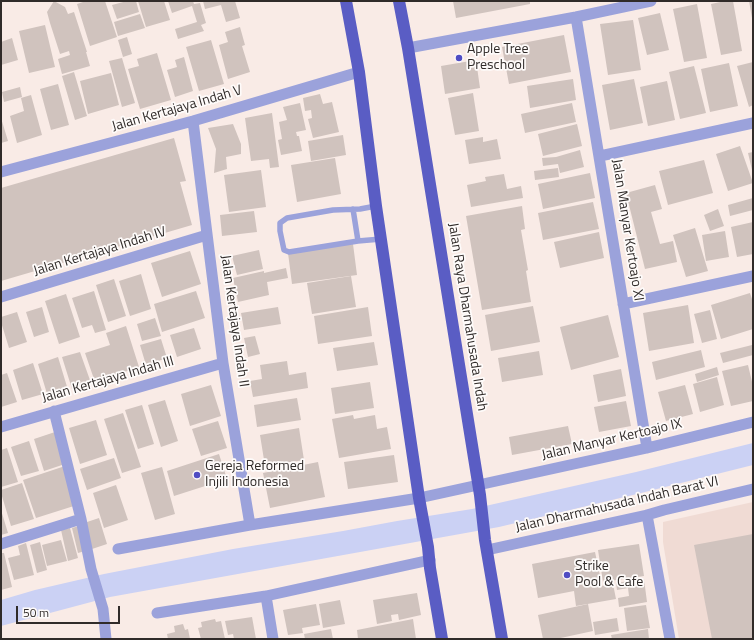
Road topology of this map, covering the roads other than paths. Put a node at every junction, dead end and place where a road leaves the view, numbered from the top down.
1 (346, 1) edge
2 (399, 1) edge
3 (651, 1) edge
4 (576, 17) junction
5 (408, 48) junction
6 (359, 72) junction
7 (193, 121) junction
8 (753, 123) edge
9 (600, 156) junction
10 (1, 172) edge
11 (376, 206) junction
12 (353, 209) junction
13 (207, 235) junction
14 (381, 239) junction
15 (358, 241) junction
16 (753, 276) edge
17 (1, 297) edge
18 (623, 304) junction
19 (223, 363) junction
20 (54, 411) junction
21 (753, 422) edge
22 (1, 427) edge
23 (647, 448) junction
24 (753, 489) edge
25 (479, 490) junction
26 (420, 503) junction
27 (647, 515) junction
28 (81, 519) junction
29 (250, 525) junction
30 (1, 544) edge
31 (486, 545) junction
32 (118, 549) dead end
33 (430, 560) junction
34 (266, 596) junction
35 (157, 613) dead end
36 (106, 639) edge
37 (272, 639) edge
38 (442, 639) edge
39 (502, 639) edge
40 (670, 639) edge

1 - 6 main road
2 - 5 main road, Jalan Raya Dharmahusada Indah
3 - 4 street
4 - 5 street
4 - 9 street, Jalan Manyar Kertoajo XI
5 - 25 main road, Jalan Raya Dharmahusada Indah
6 - 7 street, Jalan Kertajaya Indah V
6 - 11 main road
7 - 10 street, Jalan Kertajaya Indah V
7 - 13 street, Jalan Kertajaya Indah II
8 - 9 street
9 - 18 street, Jalan Manyar Kertoajo XI
11 - 12 lane
11 - 14 main road
12 - 15 lane
12 - 15 lane
13 - 17 street, Jalan Kertajaya Indah IV
13 - 19 street, Jalan Kertajaya Indah II
14 - 15 lane
14 - 26 main road
16 - 18 street
18 - 23 street, Jalan Manyar Kertoajo XI
19 - 20 street, Jalan Kertajaya Indah III
19 - 29 street, Jalan Kertajaya Indah II
20 - 22 street, Jalan Kertajaya Indah III
20 - 28 street
21 - 23 street, Jalan Manyar Kertoajo IX
23 - 25 street, Jalan Manyar Kertoajo IX
24 - 27 street, Jalan Dharmahusada Indah Barat VI
25 - 26 street
25 - 31 main road, Jalan Raya Dharmahusada Indah
26 - 29 street
26 - 33 main road
27 - 31 street, Jalan Dharmahusada Indah Barat VI
27 - 40 street
28 - 30 street
28 - 36 street
29 - 32 street
31 - 39 main road, Jalan Raya Dharmahusada Indah
33 - 34 street
33 - 38 main road
34 - 35 street
34 - 37 street

